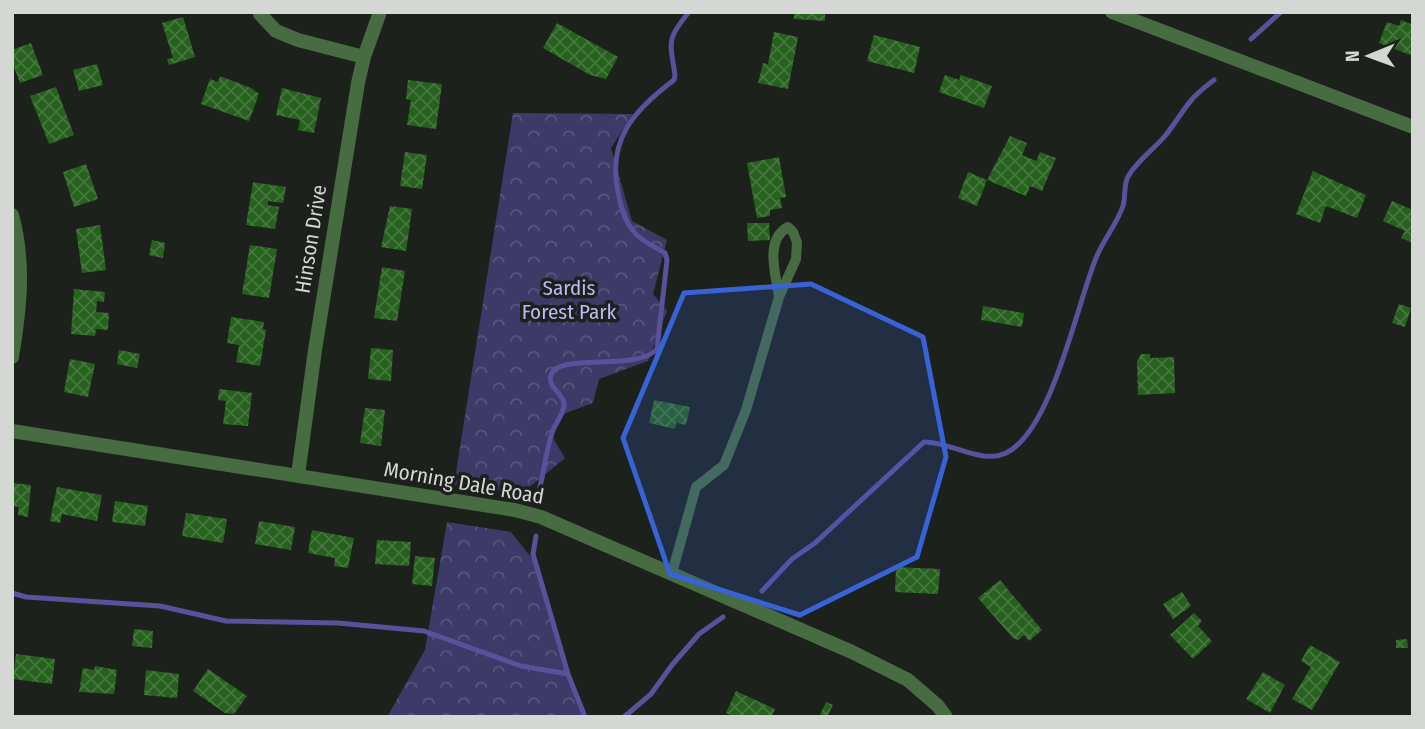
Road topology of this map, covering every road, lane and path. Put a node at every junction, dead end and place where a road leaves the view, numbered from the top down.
1 (380, 12) edge
2 (260, 14) edge
3 (1121, 14) edge
4 (364, 57) junction
5 (1413, 127) edge
6 (12, 215) edge
7 (779, 298) junction
8 (12, 357) edge
9 (12, 430) edge
10 (298, 475) junction
11 (671, 573) junction
12 (946, 717) edge

1 - 4 street, Hinson Drive
2 - 4 street
3 - 5 street
4 - 10 street, Hinson Drive
6 - 8 street
7 - 7 lane
7 - 11 lane
9 - 10 street, Morning Dale Road
10 - 11 street, Morning Dale Road
11 - 12 street, Morning Dale Road

